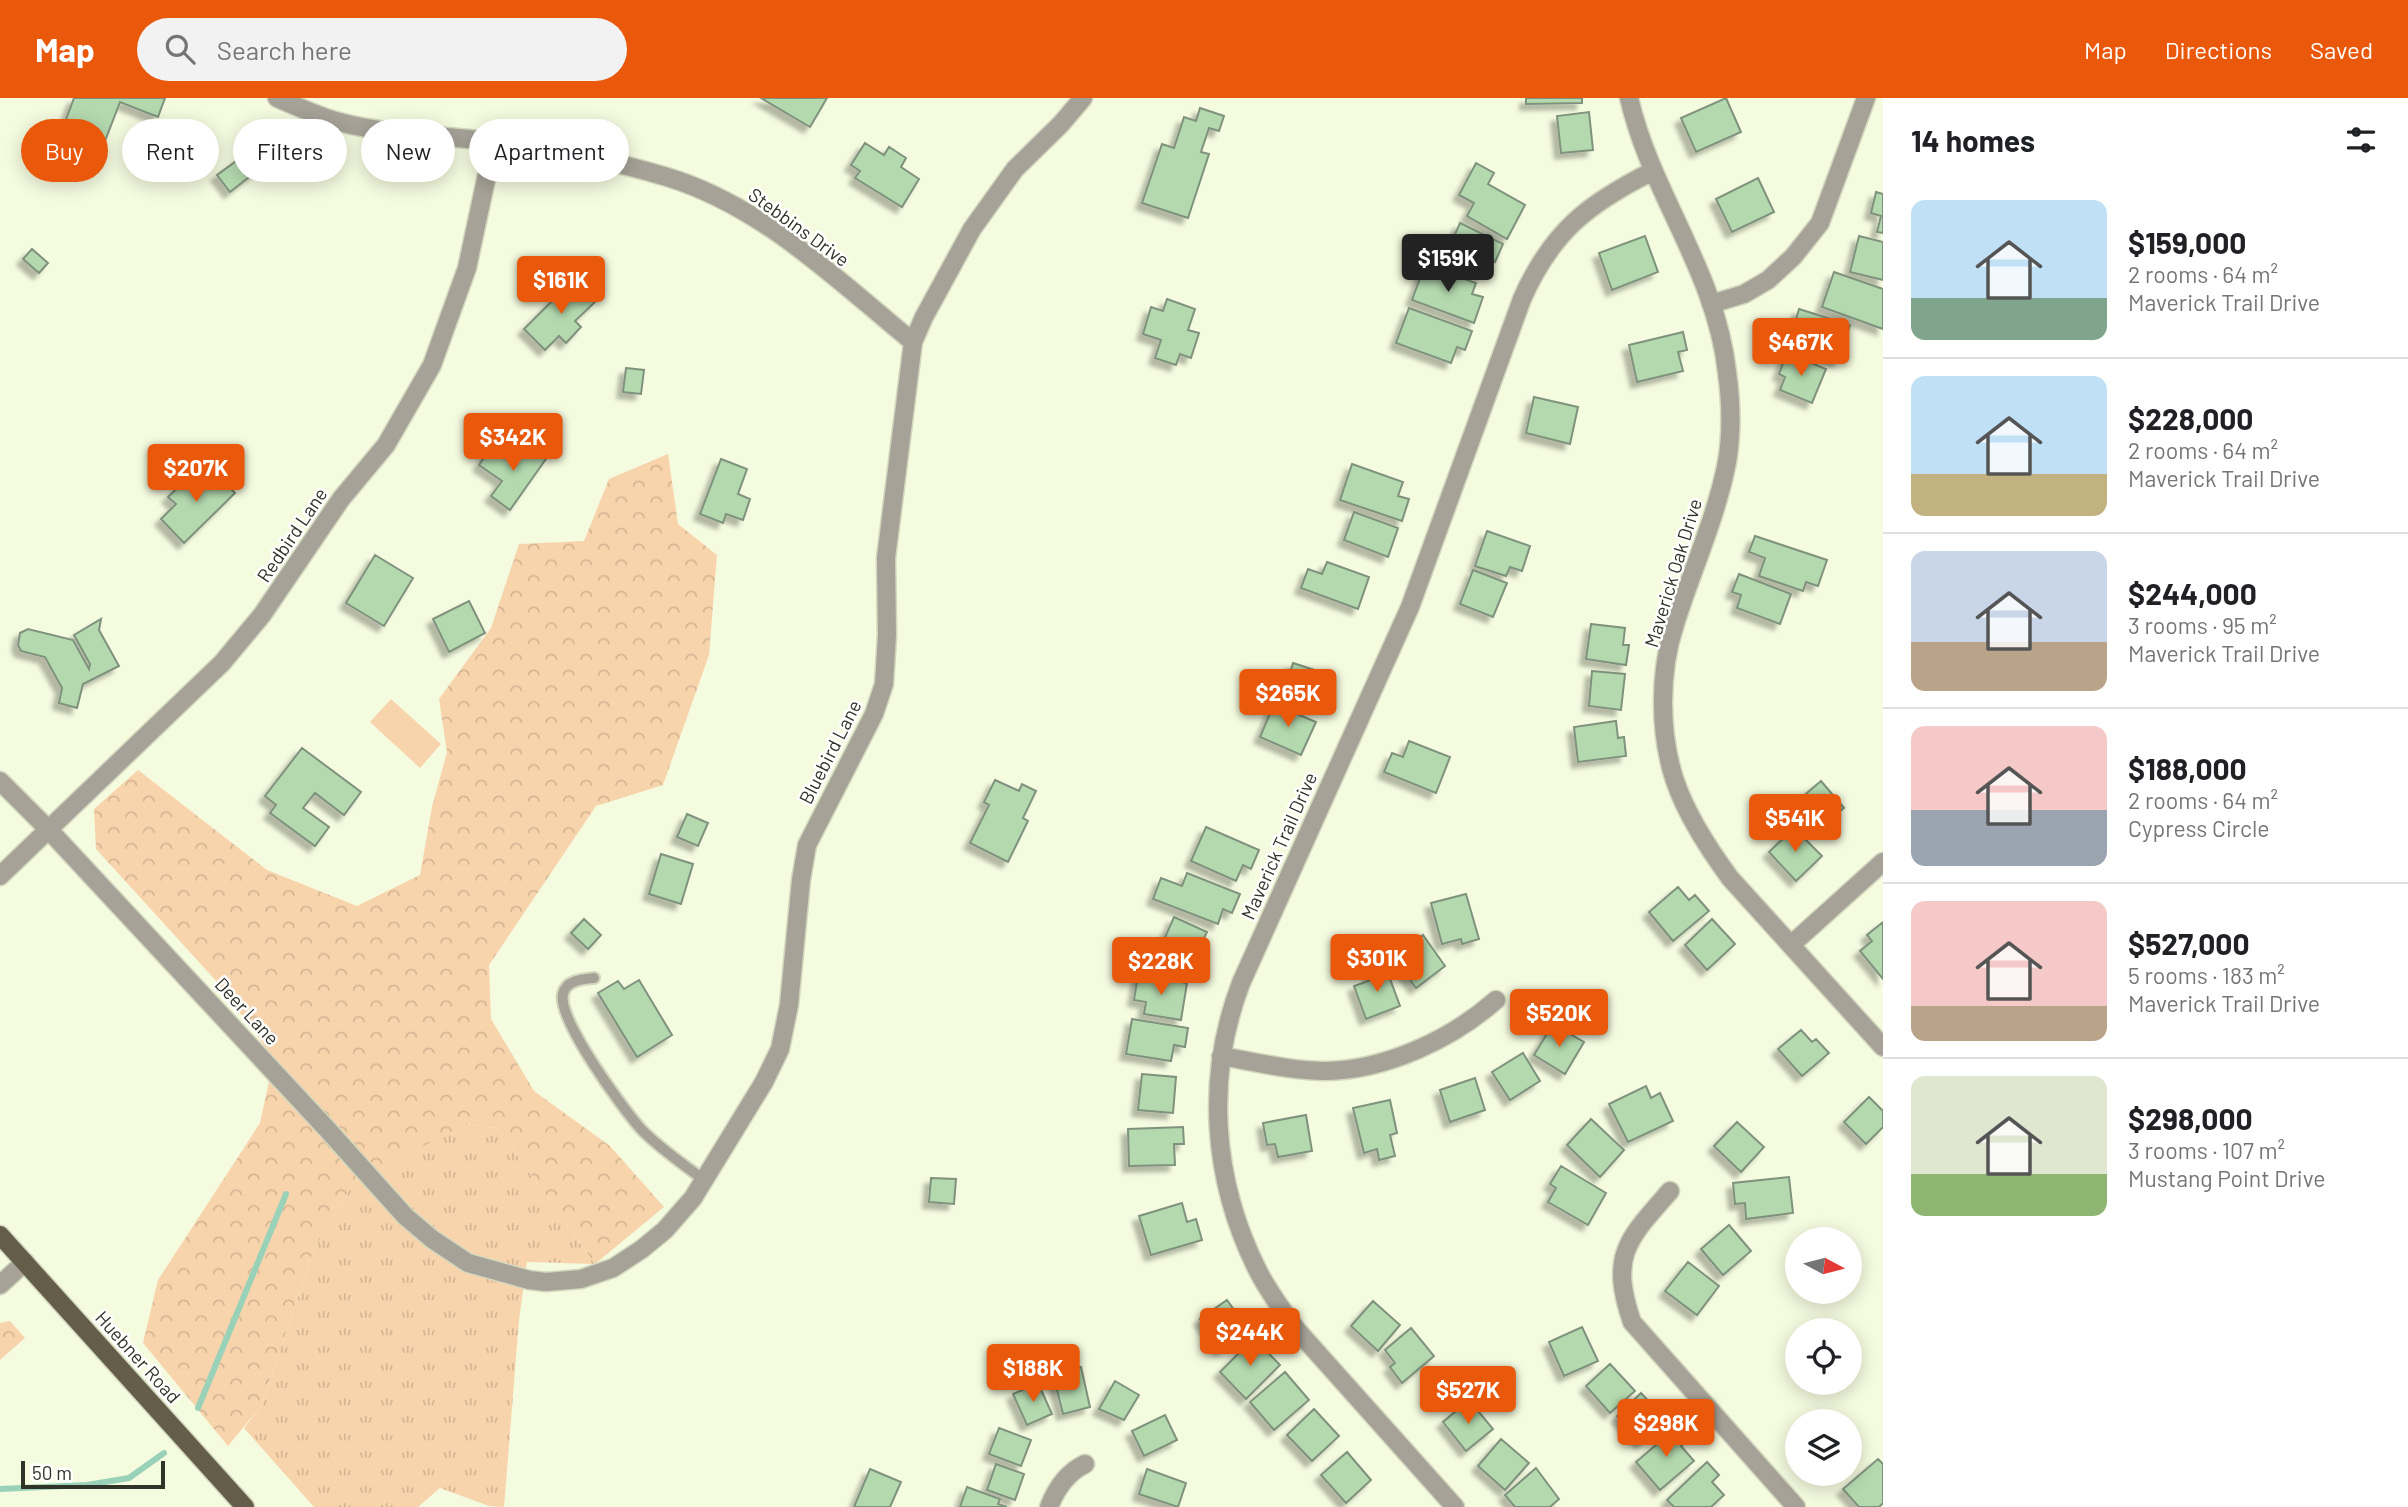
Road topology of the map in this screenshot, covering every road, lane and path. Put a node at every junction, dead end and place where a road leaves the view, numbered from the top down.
1 (277, 98) edge
2 (1083, 98) edge
3 (1629, 98) edge
4 (1866, 98) edge
5 (469, 139) edge
6 (629, 167) edge
7 (1653, 171) junction
8 (485, 182) edge
9 (1711, 304) junction
10 (914, 342) junction
11 (0, 781) edge
12 (48, 829) junction
13 (1883, 863) edge
14 (0, 876) edge
15 (1792, 944) junction
16 (594, 978) dead end
17 (1496, 1000) dead end
18 (1883, 1047) edge
19 (1221, 1056) junction
20 (704, 1180) junction
21 (1670, 1191) dead end
22 (0, 1235) edge
23 (25, 1262) junction
24 (468, 1263) joint
25 (0, 1285) edge
26 (1085, 1464) dead end
27 (245, 1507) edge
28 (1049, 1507) edge
29 (1455, 1507) edge
30 (1796, 1507) edge

1 - 5 street, Stebbins Drive
2 - 10 street, Bluebird Lane
3 - 7 street, Maverick Oak Drive
4 - 9 street
6 - 10 street, Stebbins Drive
7 - 9 street, Maverick Oak Drive
7 - 19 street, Maverick Trail Drive
8 - 12 street, Redbird Lane
9 - 15 street, Maverick Oak Drive
10 - 20 street, Bluebird Lane
11 - 12 street, Deer Lane
12 - 14 street, Redbird Lane
12 - 24 street, Deer Lane
13 - 15 street
15 - 18 street, Maverick Oak Drive
16 - 20 lane
17 - 19 street
19 - 29 street, Maverick Trail Drive
20 - 24 street, Bluebird Lane
21 - 30 street
22 - 23 main road, Huebner Road
23 - 25 street
23 - 27 main road, Huebner Road
26 - 28 street

